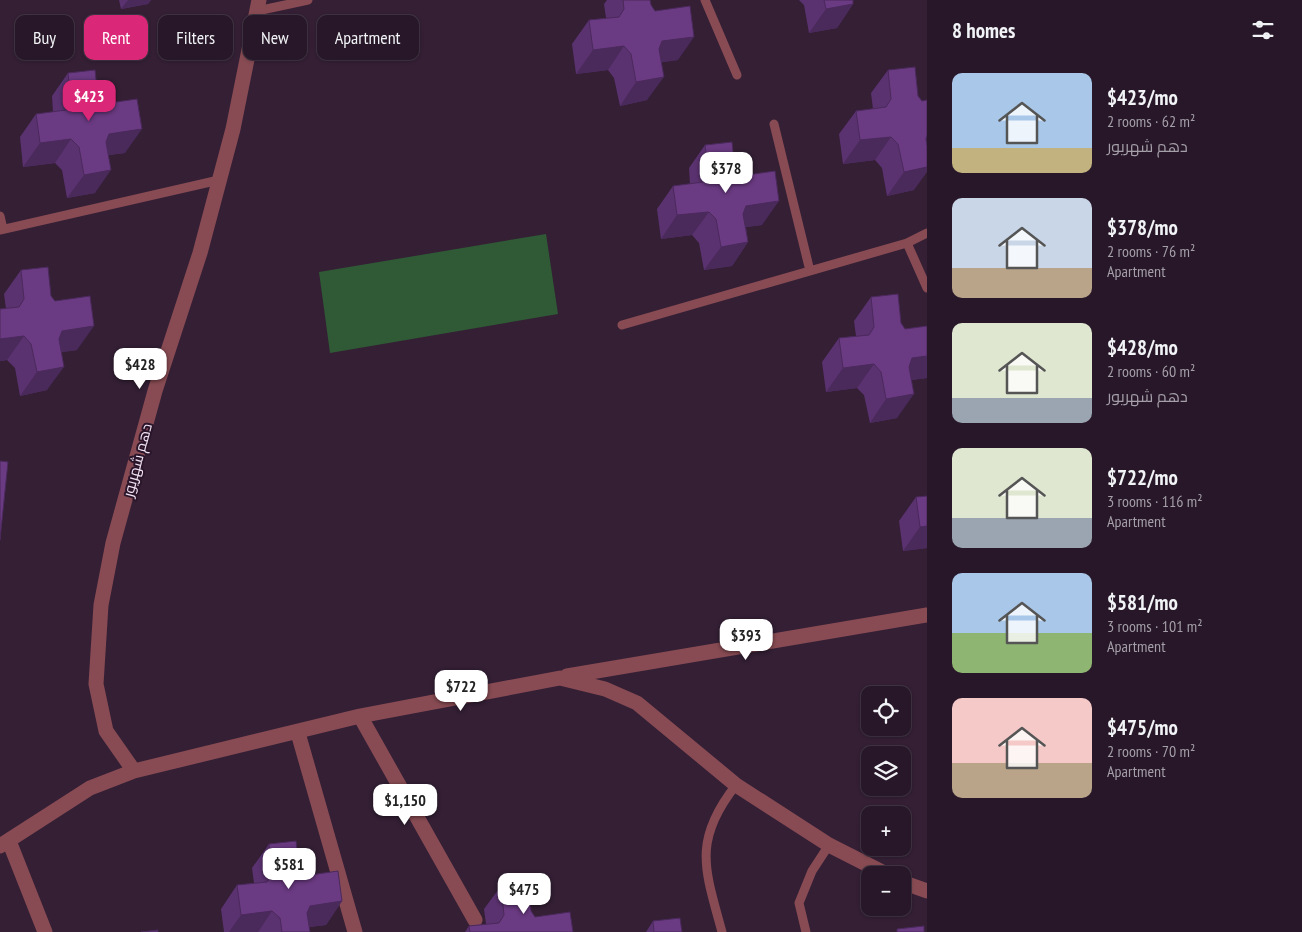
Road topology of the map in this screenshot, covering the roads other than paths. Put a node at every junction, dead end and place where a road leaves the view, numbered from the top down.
1 (308, 0) edge
2 (706, 0) edge
3 (258, 5) edge
4 (737, 75) dead end
5 (774, 124) dead end
6 (219, 180) junction
7 (0, 216) edge
8 (2, 230) edge
9 (927, 233) edge
10 (908, 243) junction
11 (810, 272) junction
12 (927, 288) edge
13 (622, 325) dead end
14 (927, 615) edge
15 (560, 678) junction
16 (360, 716) junction
17 (298, 733) junction
18 (134, 771) junction
19 (736, 785) junction
20 (4, 843) edge
21 (828, 845) junction
22 (870, 866) edge
23 (911, 885) edge
24 (927, 891) edge
25 (475, 920) dead end
26 (45, 932) edge
27 (355, 932) edge
28 (722, 932) edge
29 (806, 932) edge

1 - 3 lane
2 - 4 lane
3 - 6 street, دهم شهریور
5 - 11 lane
6 - 8 lane
6 - 18 street, دهم شهریور
7 - 8 lane
9 - 10 lane
10 - 11 lane
10 - 12 lane
11 - 13 lane
14 - 15 street
15 - 16 street
15 - 19 street
16 - 17 street
16 - 25 street
17 - 18 street
17 - 27 street
18 - 20 street
19 - 21 street
19 - 28 lane
20 - 26 street
21 - 22 street
21 - 29 lane
23 - 24 street

